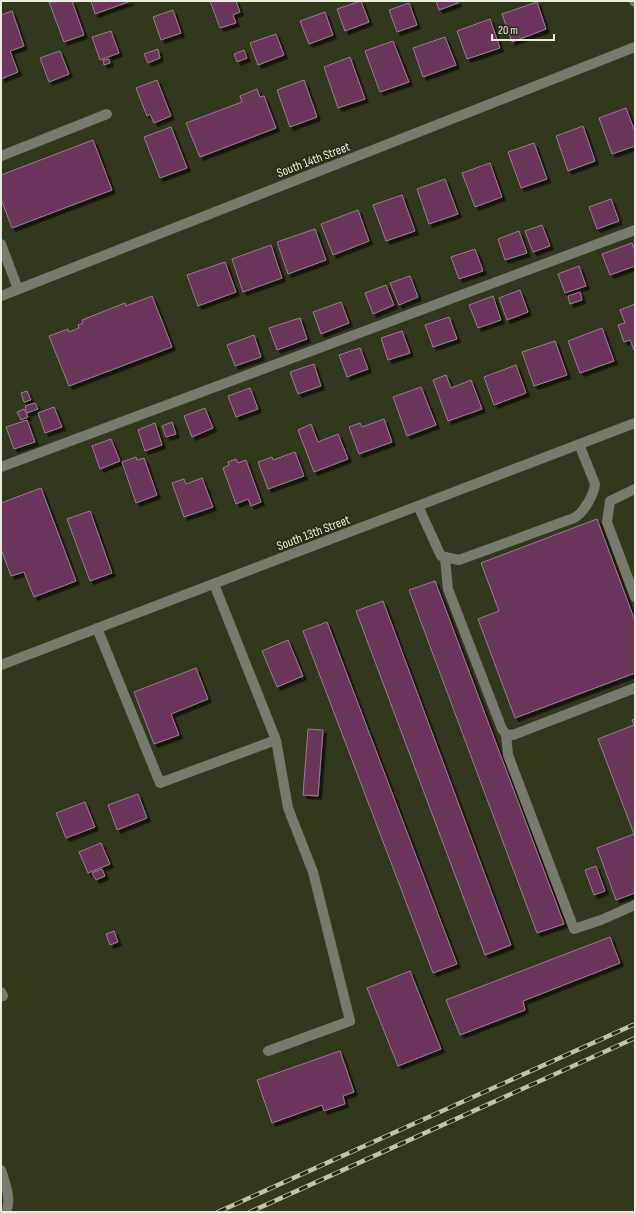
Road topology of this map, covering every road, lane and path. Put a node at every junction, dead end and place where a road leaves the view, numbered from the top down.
1 (635, 47) edge
2 (107, 114) dead end
3 (1, 156) edge
4 (635, 230) edge
5 (1, 244) edge
6 (18, 289) junction
7 (1, 296) edge
8 (635, 423) edge
9 (579, 444) junction
10 (1, 467) edge
11 (635, 489) edge
12 (594, 490) junction
13 (610, 501) junction
14 (418, 506) junction
15 (445, 558) junction
16 (214, 584) junction
17 (635, 597) edge
18 (97, 628) junction
19 (1, 665) edge
20 (635, 688) edge
21 (506, 734) junction
22 (276, 740) junction
23 (635, 905) edge
24 (268, 1051) dead end
25 (1, 1170) edge
26 (6, 1212) edge

1 - 6 street, South 14th Street
2 - 3 street
4 - 10 street
5 - 6 street
6 - 7 street, South 14th Street
8 - 9 street, South 13th Street
9 - 12 street
9 - 14 street, South 13th Street
11 - 13 street
12 - 13 street
12 - 15 street
13 - 17 street
14 - 15 street
14 - 16 street, South 13th Street
15 - 21 street
16 - 18 street, South 13th Street
16 - 22 street
18 - 19 street, South 13th Street
18 - 22 street
20 - 21 street
21 - 23 street
22 - 24 street
25 - 26 street

